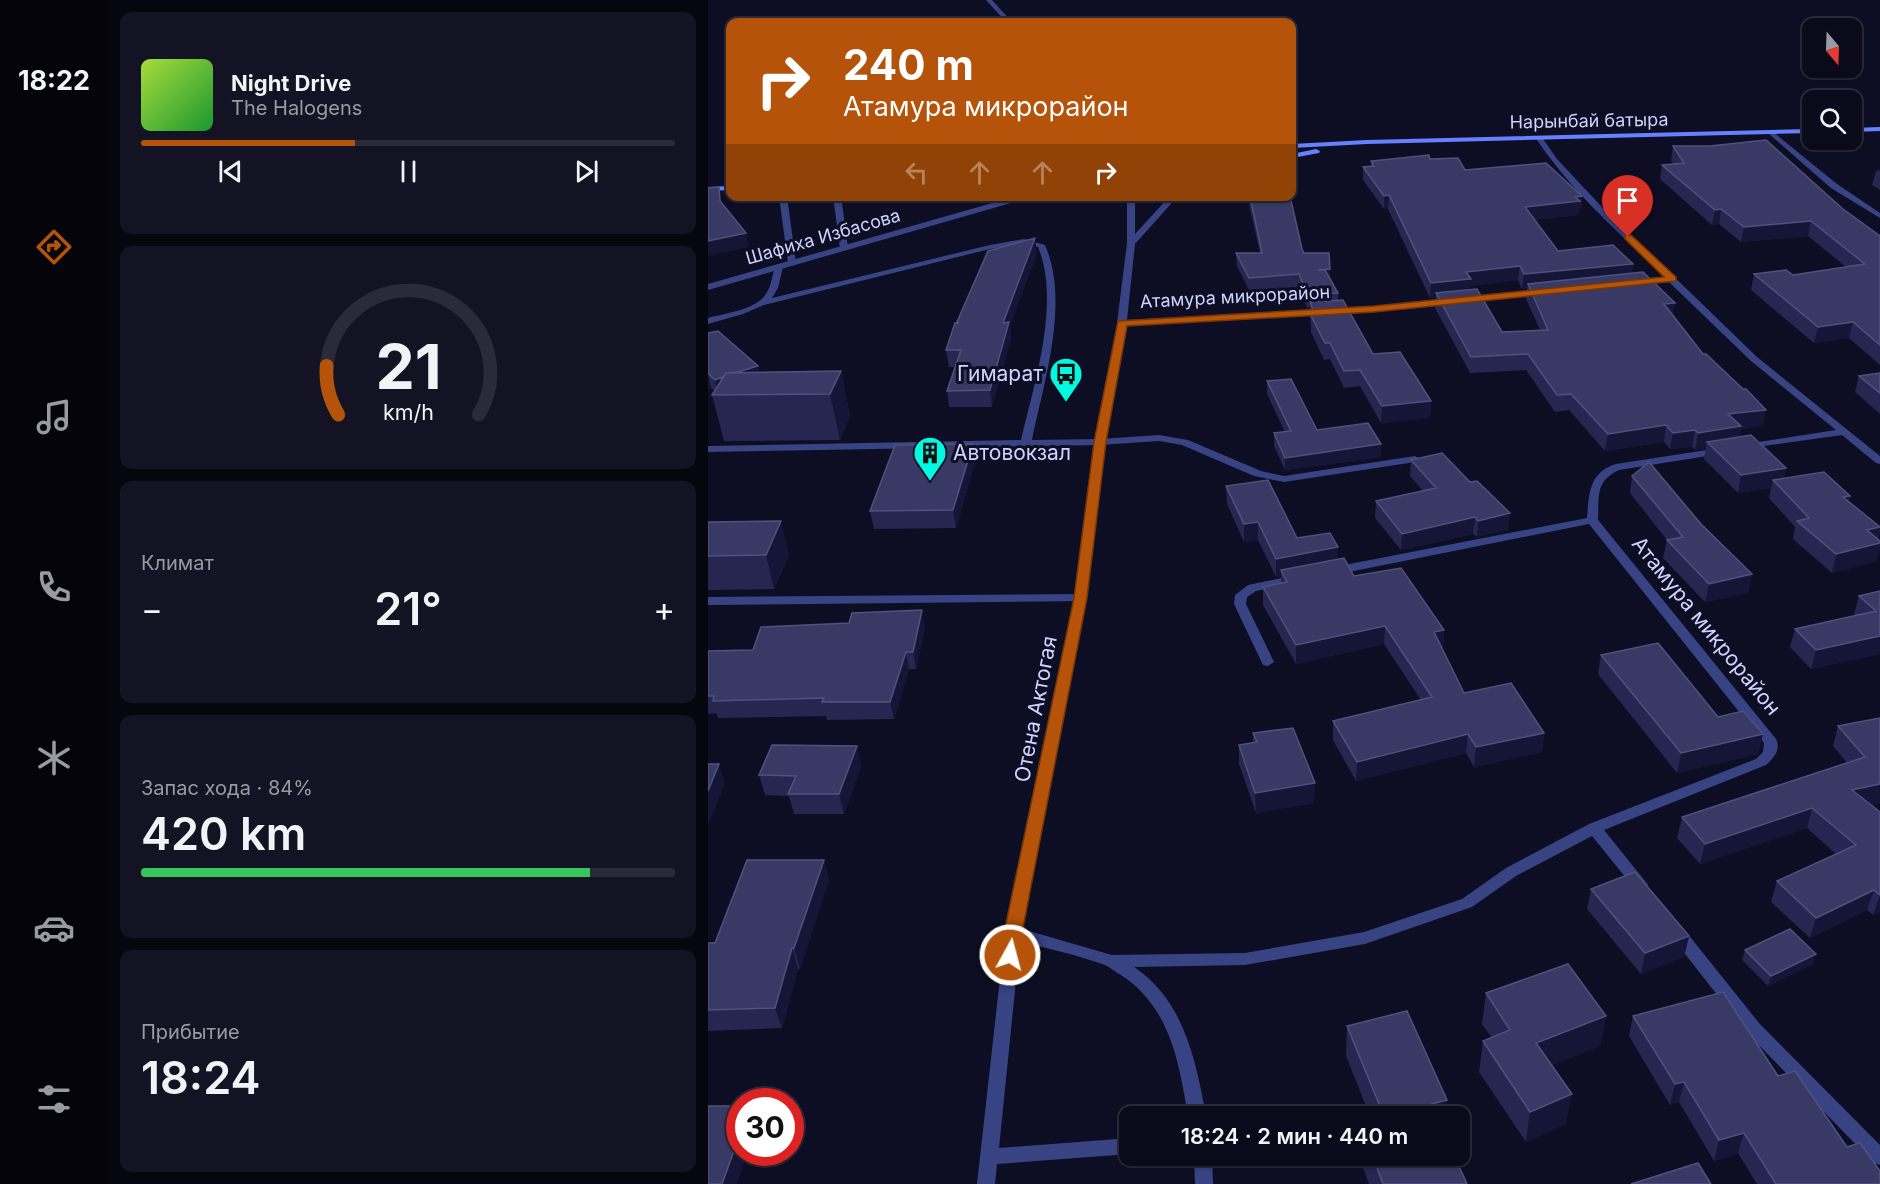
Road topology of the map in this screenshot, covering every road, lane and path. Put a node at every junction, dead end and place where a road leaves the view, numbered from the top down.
1 (989, 0) edge
2 (1005, 18) edge
3 (1880, 129) edge
4 (1862, 130) edge
5 (1802, 131) edge
6 (1770, 132) junction
7 (1539, 137) junction
8 (1367, 142) junction
9 (1296, 146) edge
10 (1296, 155) edge
11 (726, 188) edge
12 (708, 189) edge
13 (784, 201) edge
14 (838, 201) edge
15 (1010, 201) edge
16 (1131, 201) edge
17 (1170, 201) edge
18 (1880, 216) edge
19 (1131, 243) junction
20 (844, 248) junction
21 (792, 263) junction
22 (779, 267) junction
23 (1672, 279) junction
24 (1624, 284) edge
25 (708, 287) edge
26 (1553, 291) edge
27 (759, 304) junction
28 (708, 321) edge
29 (1122, 323) junction
30 (1843, 432) junction
31 (1026, 442) junction
32 (1100, 442) junction
33 (708, 449) edge
34 (1415, 459) edge
35 (1880, 460) edge
36 (1592, 520) junction
37 (1080, 598) junction
38 (708, 601) edge
39 (1268, 662) dead end
40 (1594, 828) junction
41 (1652, 901) edge
42 (1666, 919) edge
43 (1013, 933) junction
44 (1112, 962) junction
45 (1195, 1106) edge
46 (1119, 1147) edge
47 (989, 1157) junction
48 (1880, 1157) edge
49 (1203, 1166) edge
50 (987, 1184) edge
51 (1204, 1184) edge

1 - 2 street
3 - 4 street
5 - 6 street, Нарынбай батыра
6 - 7 street, Нарынбай батыра
6 - 18 street
7 - 8 street, Нарынбай батыра
7 - 23 street
8 - 9 street
8 - 10 street
11 - 12 street
13 - 21 street
14 - 20 street
15 - 20 street, Шафиха Избасова
16 - 19 street, Отена Актогая
17 - 19 street
19 - 29 street, Отена Актогая
20 - 21 street, Шафиха Избасова
21 - 22 street, Шафиха Избасова
22 - 25 street, Шафиха Избасова
22 - 27 street
23 - 24 street
23 - 30 street
26 - 29 street, Атамура микрорайон
27 - 28 street
27 - 31 street
29 - 32 street, Отена Актогая
30 - 35 street
30 - 36 street
31 - 32 street
31 - 33 street
32 - 34 street
32 - 37 street, Отена Актогая
36 - 39 street
36 - 40 street, Атамура микрорайон
37 - 38 street
37 - 43 street, Отена Актогая
40 - 41 street
40 - 44 street, Атамура микрорайон
42 - 48 street
43 - 44 street, Атамура микрорайон
43 - 47 street, Отена Актогая
44 - 45 street
46 - 47 street
47 - 50 street, Отена Актогая
49 - 51 street

